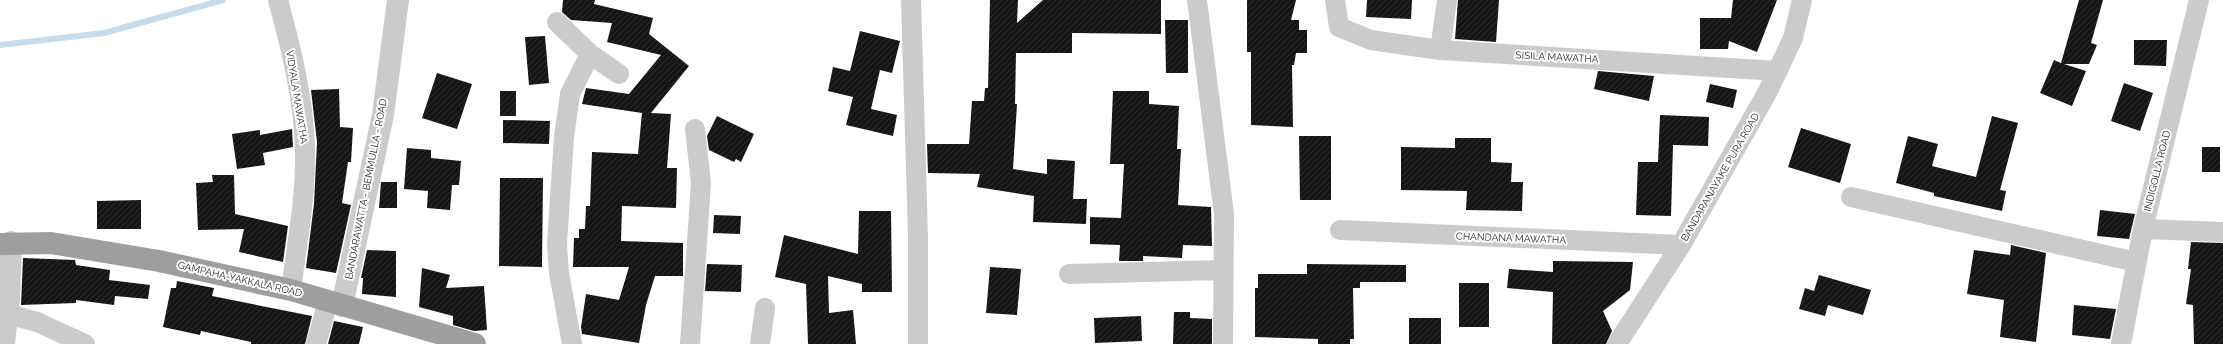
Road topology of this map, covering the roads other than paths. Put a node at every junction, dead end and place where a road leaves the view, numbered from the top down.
1 (278, 0) edge
2 (398, 0) edge
3 (911, 0) edge
4 (1197, 0) edge
5 (1335, 0) edge
6 (1447, 0) edge
7 (1802, 0) edge
8 (2199, 0) edge
9 (558, 22) dead end
10 (1440, 50) junction
11 (590, 54) junction
12 (1778, 71) junction
13 (619, 74) dead end
14 (694, 129) dead end
15 (1851, 197) dead end
16 (1340, 230) dead end
17 (2143, 230) junction
18 (2223, 232) edge
19 (5, 243) edge
20 (1681, 245) junction
21 (2136, 262) junction
22 (1223, 270) junction
23 (1069, 274) dead end
24 (291, 290) junction
25 (335, 303) junction
26 (765, 308) dead end
27 (8, 314) junction
28 (465, 343) edge
29 (4, 344) edge
30 (85, 344) edge
31 (316, 344) edge
32 (572, 344) edge
33 (690, 344) edge
34 (760, 344) edge
35 (918, 344) edge
36 (1223, 344) edge
37 (1617, 344) edge
38 (2121, 344) edge

1 - 24 street, VIDYALA MAWATHA
2 - 25 street, BANDARAWATTA - BEMMULLA - ROAD
3 - 35 street
4 - 22 street
5 - 10 street, SISILA MAWATHA
6 - 10 street
7 - 12 street, BANDARANAYAKE PURA ROAD
8 - 17 street, INDIGOLLA ROAD
9 - 11 street
10 - 12 street, SISILA MAWATHA
11 - 13 street
11 - 32 street
12 - 20 street, BANDARANAYAKE PURA ROAD
14 - 33 street
15 - 21 street
16 - 20 street, CHANDANA MAWATHA
17 - 18 street
17 - 21 street, INDIGOLLA ROAD
19 - 24 highway, GAMPAHA-YAKKALA ROAD
19 - 27 street
20 - 37 street, BANDARANAYAKE PURA ROAD
21 - 38 street, INDIGOLLA ROAD
22 - 23 street
22 - 36 street
24 - 25 highway, GAMPAHA-YAKKALA ROAD
25 - 28 highway, GAMPAHA-YAKKALA ROAD
25 - 31 street
26 - 34 street
27 - 29 street
27 - 30 street

